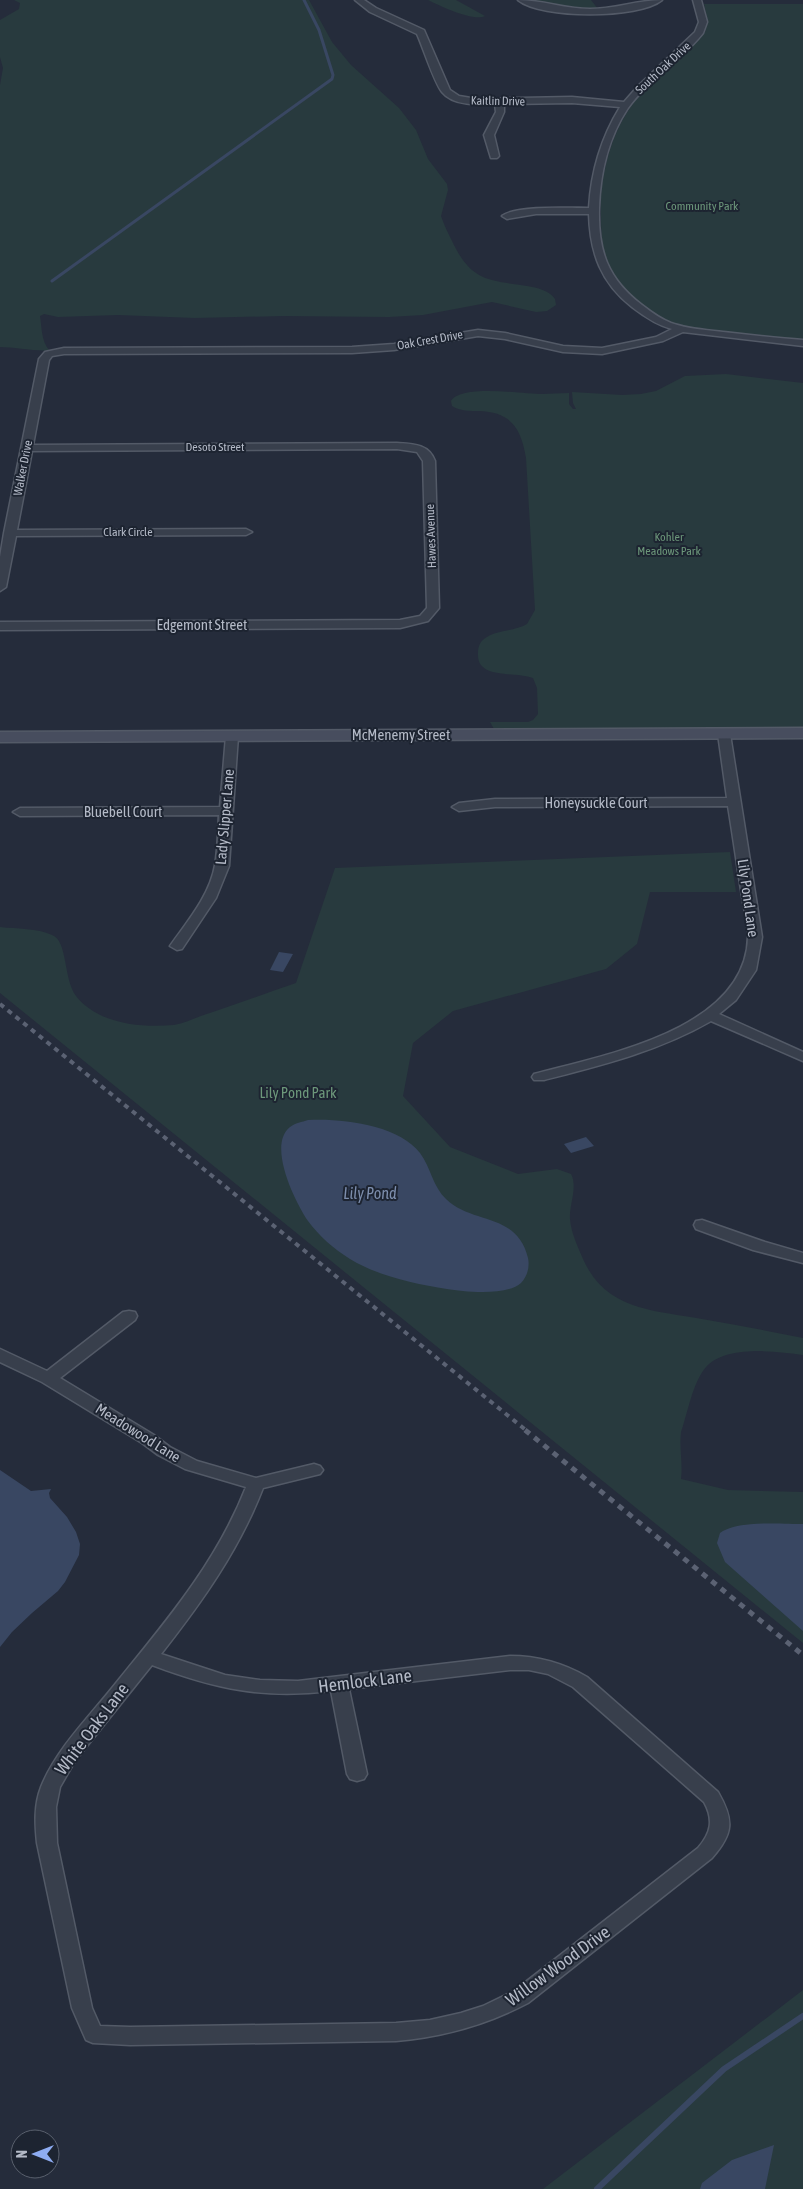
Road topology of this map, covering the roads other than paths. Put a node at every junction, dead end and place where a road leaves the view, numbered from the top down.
1 (359, 0) edge
2 (522, 0) edge
3 (658, 0) edge
4 (697, 0) edge
5 (499, 102) junction
6 (626, 105) junction
7 (494, 156) dead end
8 (594, 211) junction
9 (507, 216) dead end
10 (682, 329) junction
11 (803, 343) edge
12 (51, 353) joint
13 (404, 447) joint
14 (27, 448) junction
15 (246, 532) dead end
16 (10, 533) junction
17 (0, 587) edge
18 (404, 624) joint
19 (0, 626) edge
20 (724, 734) junction
21 (803, 734) edge
22 (232, 736) junction
23 (0, 737) edge
24 (734, 802) junction
25 (459, 807) dead end
26 (226, 811) junction
27 (20, 812) dead end
28 (177, 946) dead end
29 (710, 1015) junction
30 (803, 1057) edge
31 (539, 1077) dead end
32 (702, 1225) dead end
33 (803, 1258) edge
34 (129, 1316) dead end
35 (0, 1355) edge
36 (48, 1378) junction
37 (314, 1470) dead end
38 (256, 1484) junction
39 (148, 1656) junction
40 (580, 1682) joint
41 (339, 1684) junction
42 (357, 1774) dead end
43 (93, 2034) joint

1 - 5 street, Kaitlin Drive
2 - 3 street
4 - 6 street, South Oak Drive
5 - 6 street, Kaitlin Drive
5 - 7 street
6 - 8 street, South Oak Drive
8 - 9 street
8 - 10 street, South Oak Drive
10 - 11 street
10 - 12 street, Oak Crest Drive
12 - 14 street, Walker Drive
13 - 14 street, Desoto Street
13 - 18 street, Hawes Avenue
14 - 16 street, Walker Drive
15 - 16 street, Clark Circle
16 - 17 street, Walker Drive
18 - 19 street, Edgemont Street
20 - 21 street, McMenemy Street
20 - 22 street, McMenemy Street
20 - 24 street, Lily Pond Lane
22 - 23 street, McMenemy Street
22 - 26 street, Lady Slipper Lane
24 - 25 street, Honeysuckle Court
24 - 29 street, Lily Pond Lane
26 - 27 street, Bluebell Court
26 - 28 street, Lady Slipper Lane
29 - 30 street
29 - 31 street, Lily Pond Lane
32 - 33 street
34 - 36 street
35 - 36 street, Meadowood Lane
36 - 38 street, Meadowood Lane
37 - 38 street, Meadowood Lane
38 - 39 street, White Oaks Lane
39 - 41 street, Hemlock Lane
39 - 43 street, White Oaks Lane
40 - 41 street, Hemlock Lane
40 - 43 street, Willow Wood Drive
41 - 42 street

